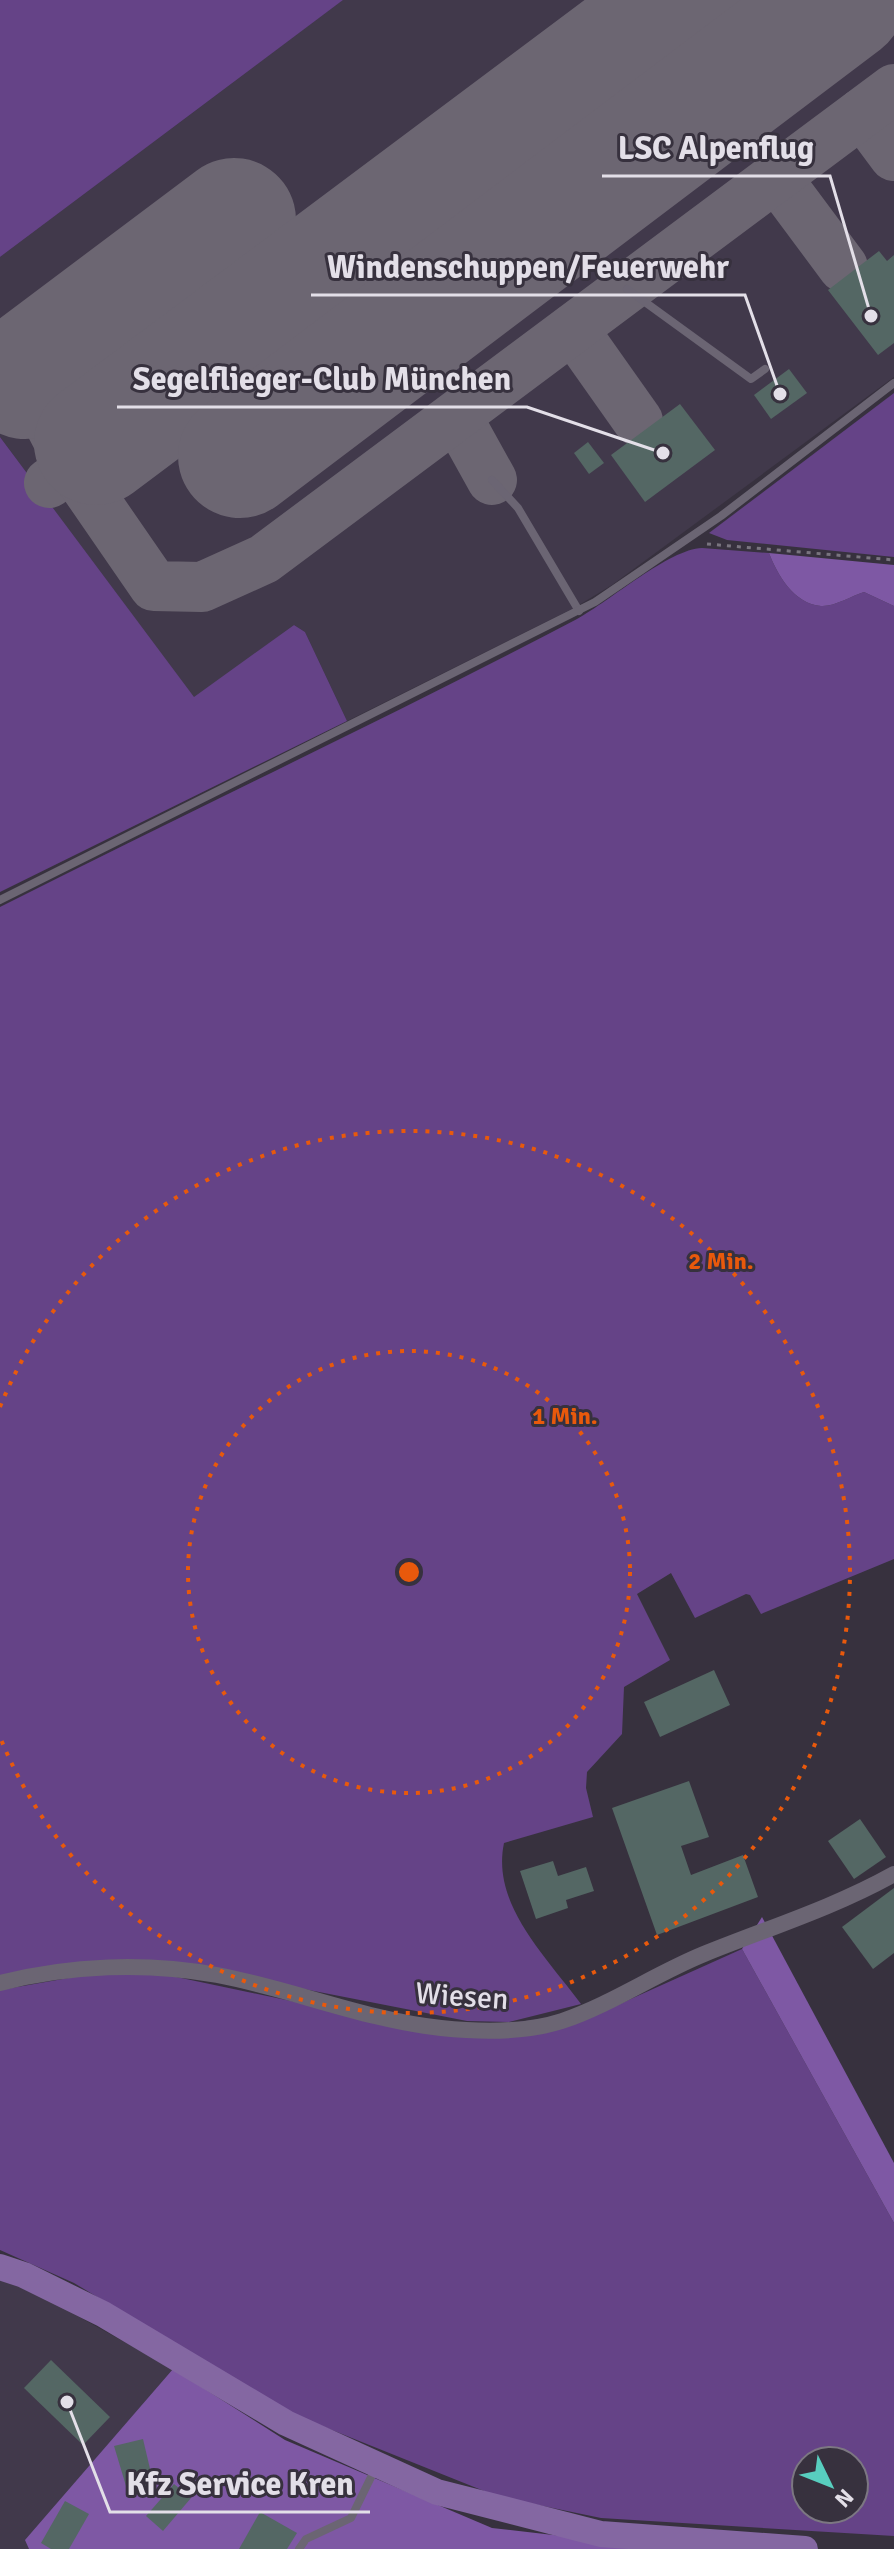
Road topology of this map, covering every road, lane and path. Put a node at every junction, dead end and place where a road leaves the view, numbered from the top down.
1 (627, 289) dead end
2 (765, 369) dead end
3 (894, 383) edge
4 (492, 480) dead end
5 (691, 536) junction
6 (894, 560) edge
7 (579, 611) junction
8 (0, 900) edge
9 (894, 1874) edge
10 (0, 1983) edge
11 (0, 2267) edge
12 (377, 2464) junction
13 (299, 2549) edge
14 (805, 2549) edge

1 - 2 lane
3 - 5 lane
4 - 7 lane
5 - 6 path
5 - 7 lane
7 - 8 lane
9 - 10 street, Wiesen
11 - 12 main road
12 - 13 lane
12 - 14 main road

